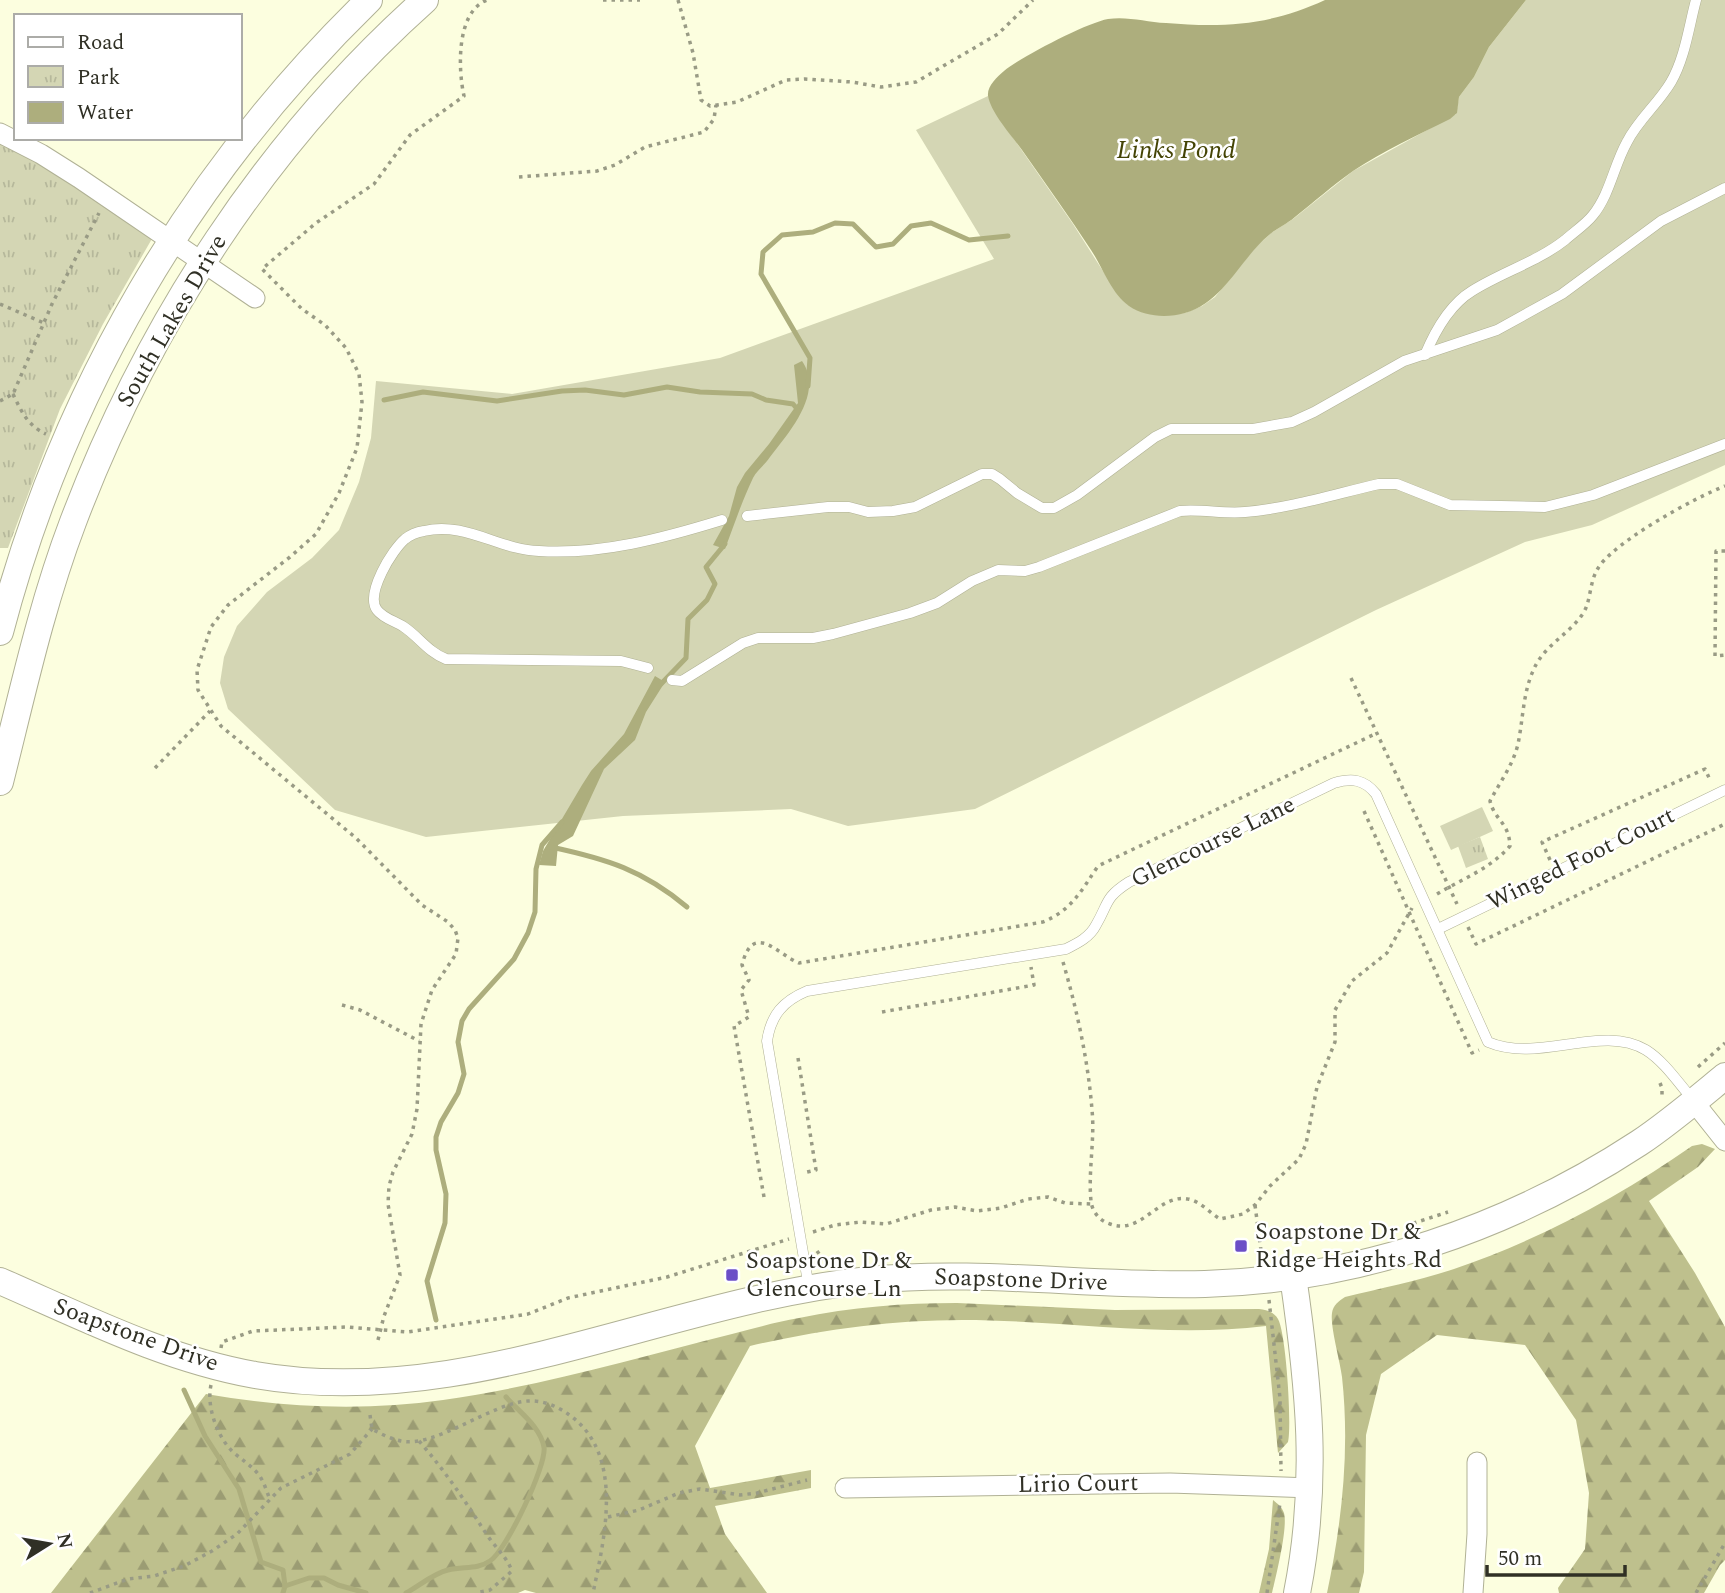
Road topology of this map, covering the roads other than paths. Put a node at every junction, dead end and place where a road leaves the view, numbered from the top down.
1 (369, 0) edge
2 (425, 0) edge
3 (1696, 0) edge
4 (0, 133) edge
5 (1725, 188) edge
6 (173, 240) junction
7 (203, 261) junction
8 (255, 298) dead end
9 (1425, 355) junction
10 (1725, 444) edge
11 (747, 516) dead end
12 (722, 520) dead end
13 (0, 632) edge
14 (648, 668) dead end
15 (672, 680) dead end
16 (5, 738) edge
17 (0, 782) edge
18 (1725, 790) edge
19 (1438, 929) junction
20 (1725, 1076) edge
21 (1687, 1093) junction
22 (1725, 1141) edge
23 (1293, 1276) junction
24 (0, 1281) edge
25 (809, 1288) junction
26 (1477, 1462) dead end
27 (845, 1488) dead end
28 (1311, 1488) junction
29 (1297, 1593) edge
30 (1473, 1593) edge

1 - 6 street, South Lakes Drive
2 - 7 street, South Lakes Drive
3 - 9 lane
4 - 6 street
5 - 9 lane
6 - 7 street
6 - 13 street, South Lakes Drive
7 - 8 street
7 - 16 street, South Lakes Drive
9 - 11 lane
10 - 15 lane
12 - 14 lane
16 - 17 street, South Lakes Drive
18 - 19 lane, Winged Foot Court
19 - 21 lane, Glencourse Lane
19 - 25 lane, Glencourse Lane
20 - 21 street, Soapstone Drive
21 - 22 street
21 - 23 street, Soapstone Drive
23 - 25 street, Soapstone Drive
23 - 28 street
24 - 25 street, Soapstone Drive
26 - 30 street
27 - 28 street, Lirio Court
28 - 29 street

